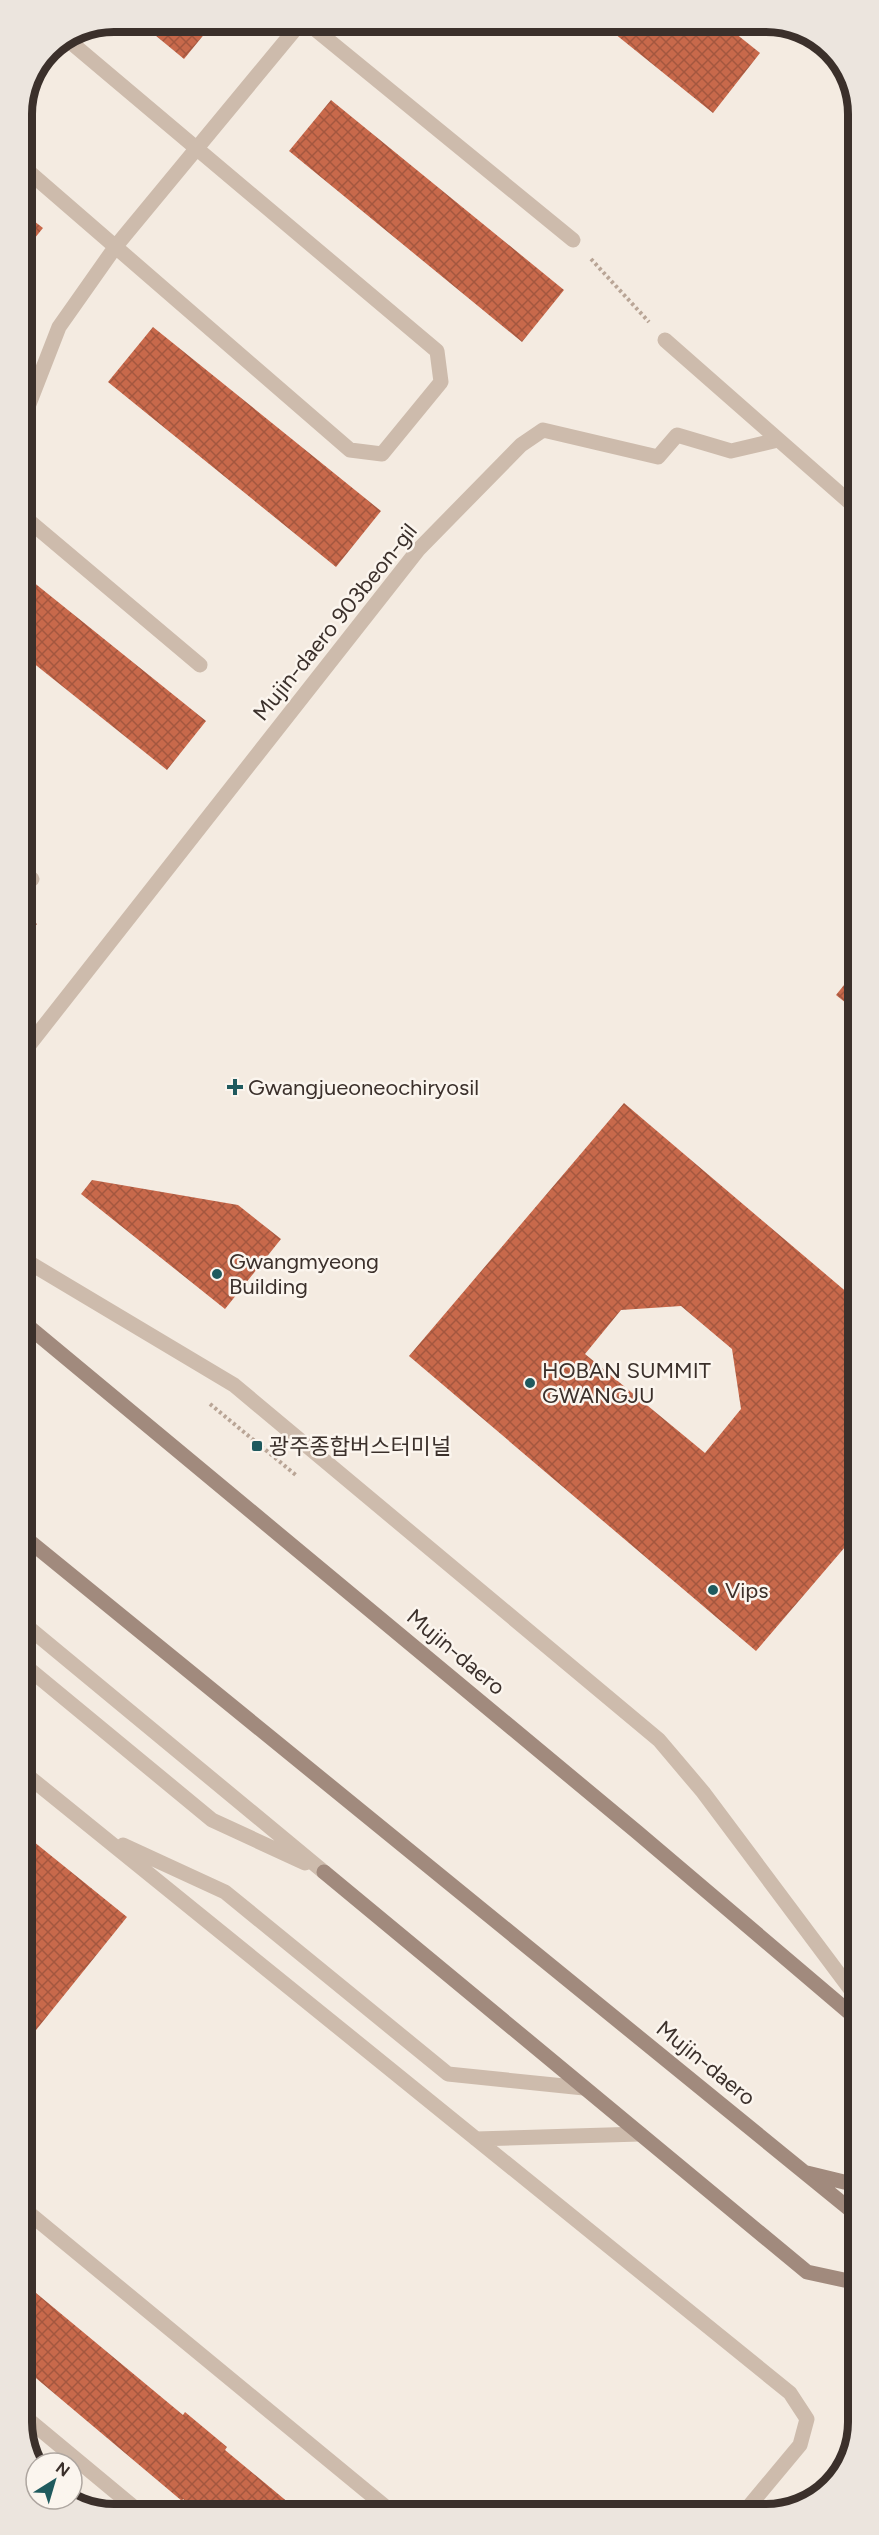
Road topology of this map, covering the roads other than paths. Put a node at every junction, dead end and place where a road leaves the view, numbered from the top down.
1 (294, 32) edge
2 (317, 32) edge
3 (72, 43) edge
4 (196, 147) junction
5 (32, 174) edge
6 (573, 240) road end
7 (116, 246) junction
8 (665, 340) road end
9 (32, 396) edge
10 (778, 440) junction
11 (848, 501) edge
12 (32, 524) edge
13 (201, 665) dead end
14 (32, 1041) edge
15 (32, 1264) edge
16 (32, 1329) edge
17 (32, 1543) edge
18 (32, 1630) edge
19 (32, 1671) edge
20 (32, 1779) edge
21 (102, 1835) junction
22 (324, 1872) junction
23 (848, 1986) edge
24 (848, 2011) edge
25 (585, 2088) junction
26 (640, 2134) junction
27 (476, 2139) junction
28 (804, 2172) junction
29 (848, 2182) edge
30 (848, 2208) edge
31 (32, 2216) edge
32 (848, 2281) edge
33 (32, 2423) edge
34 (129, 2503) edge
35 (383, 2503) edge
36 (751, 2504) edge

1 - 4 street
2 - 6 street
3 - 4 street
4 - 7 street
4 - 7 street
5 - 7 street
7 - 9 street
8 - 10 street
10 - 11 street
10 - 14 street, Mujin-daero 903beon-gil
12 - 13 street
15 - 23 street
16 - 24 main road, Mujin-daero
17 - 28 main road, Mujin-daero
18 - 22 street
19 - 22 street
20 - 21 street
21 - 25 street
21 - 27 street
22 - 25 main road
25 - 26 main road
26 - 27 street
26 - 32 main road
27 - 36 street
28 - 29 main road
28 - 30 main road, Mujin-daero
31 - 35 street
33 - 34 street

